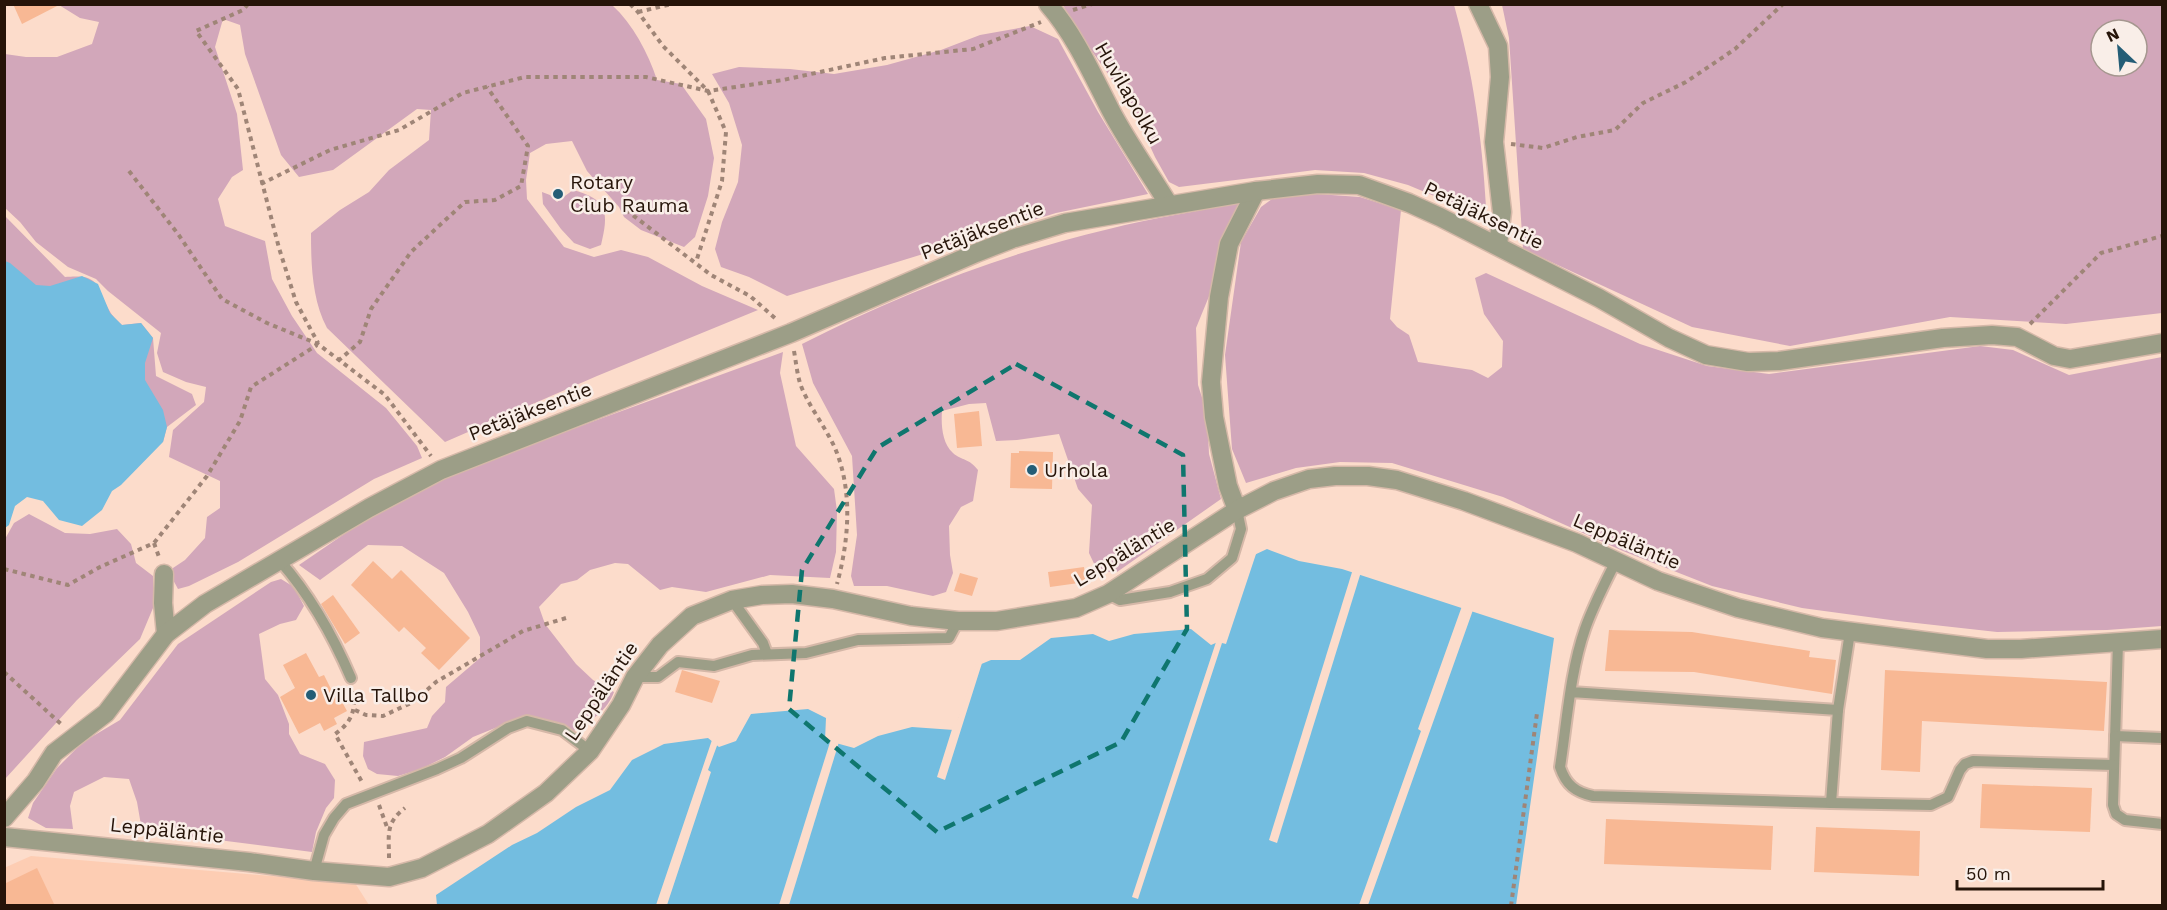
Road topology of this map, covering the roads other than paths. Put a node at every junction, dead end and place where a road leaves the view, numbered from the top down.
1 (1478, 4) edge
2 (1052, 10) edge
3 (1256, 191) junction
4 (1169, 205) junction
5 (1498, 245) junction
6 (2163, 343) edge
7 (1237, 510) junction
8 (280, 561) junction
9 (1616, 561) junction
10 (164, 574) dead end
11 (1108, 594) junction
12 (732, 600) junction
13 (958, 621) junction
14 (1850, 632) junction
15 (166, 634) junction
16 (2163, 639) edge
17 (2118, 642) junction
18 (767, 654) junction
19 (635, 676) junction
20 (351, 678) road end
21 (1571, 692) junction
22 (1838, 710) junction
23 (2115, 736) junction
24 (2163, 738) edge
25 (590, 751) junction
26 (2114, 765) junction
27 (1831, 803) junction
28 (4, 818) edge
29 (2163, 824) edge
30 (4, 837) edge
31 (314, 871) junction

1 - 5 street
2 - 4 street, Huvilapolku
3 - 4 street, Petäjäksentie
3 - 5 street, Petäjäksentie
3 - 7 street
4 - 8 street, Petäjäksentie
5 - 6 street, Petäjäksentie
7 - 9 street, Leppäläntie
7 - 11 street, Leppäläntie
7 - 11 lane
8 - 15 street, Petäjäksentie
8 - 20 lane
9 - 14 street, Leppäläntie
9 - 21 lane
10 - 15 street
11 - 13 street, Leppäläntie
12 - 13 street, Leppäläntie
12 - 18 lane
12 - 19 street, Leppäläntie
13 - 18 lane
14 - 17 street, Leppäläntie
14 - 22 lane
15 - 28 street, Petäjäksentie
16 - 17 street, Leppäläntie
17 - 23 lane
18 - 19 lane
19 - 25 street, Leppäläntie
21 - 22 lane
21 - 27 lane
22 - 27 lane
23 - 24 lane
23 - 26 lane
25 - 31 street, Leppäläntie
25 - 31 lane
26 - 27 lane
26 - 29 lane
30 - 31 street, Leppäläntie

